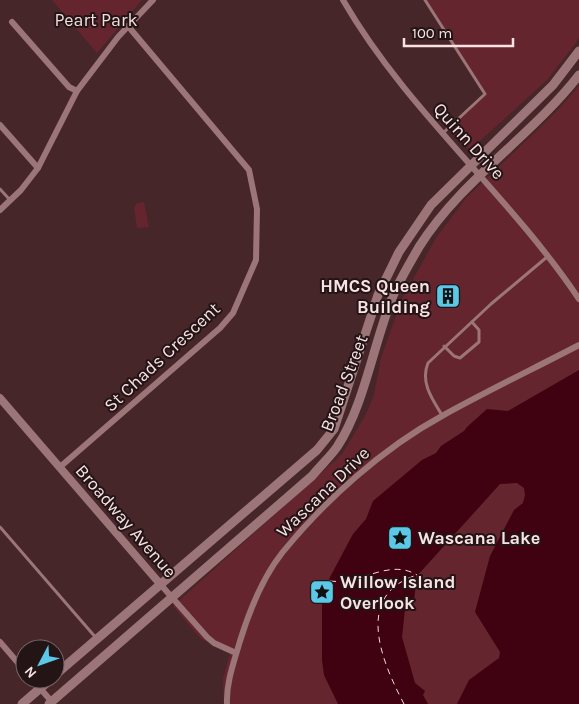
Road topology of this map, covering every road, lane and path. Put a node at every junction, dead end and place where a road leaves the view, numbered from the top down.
1 (153, 0) edge
2 (343, 0) edge
3 (424, 0) edge
4 (12, 22) dead end
5 (128, 26) junction
6 (579, 51) edge
7 (579, 75) edge
8 (78, 91) junction
9 (0, 125) edge
10 (442, 134) junction
11 (470, 164) junction
12 (38, 168) junction
13 (480, 175) junction
14 (0, 189) edge
15 (10, 201) junction
16 (0, 210) edge
17 (548, 256) junction
18 (579, 299) edge
19 (472, 322) junction
20 (579, 345) edge
21 (444, 346) junction
22 (0, 398) edge
23 (442, 416) junction
24 (60, 468) junction
25 (0, 527) edge
26 (161, 585) junction
27 (172, 597) junction
28 (98, 639) junction
29 (0, 642) edge
30 (236, 653) junction
31 (15, 659) edge
32 (65, 667) edge
33 (39, 689) edge
34 (41, 689) edge
35 (50, 703) edge
36 (22, 704) edge
37 (227, 704) edge

1 - 5 street
2 - 10 street, Quinn Drive
3 - 10 lane
4 - 8 street
5 - 8 street
5 - 24 street, St Chads Crescent
6 - 11 main road, Broad Street
7 - 13 main road, Broad Street
8 - 12 street
9 - 12 street
10 - 11 street, Quinn Drive
11 - 13 street, Quinn Drive
11 - 26 main road, Broad Street
12 - 15 street
13 - 17 street, Quinn Drive
13 - 27 main road, Broad Street
14 - 15 lane
15 - 16 street
17 - 18 street, Quinn Drive
17 - 19 lane
19 - 21 lane
19 - 21 lane
20 - 23 street, Wascana Drive
21 - 23 lane
22 - 24 street, Broadway Avenue
23 - 30 street, Wascana Drive
24 - 26 street, Broadway Avenue
25 - 28 lane
26 - 27 street, Broadway Avenue
26 - 28 main road, Broad Street
27 - 30 street, Broadway Avenue
27 - 35 main road, Broad Street
28 - 32 main road, Broad Street
29 - 31 street
30 - 37 street, Wascana Drive
33 - 36 main road
34 - 35 street

